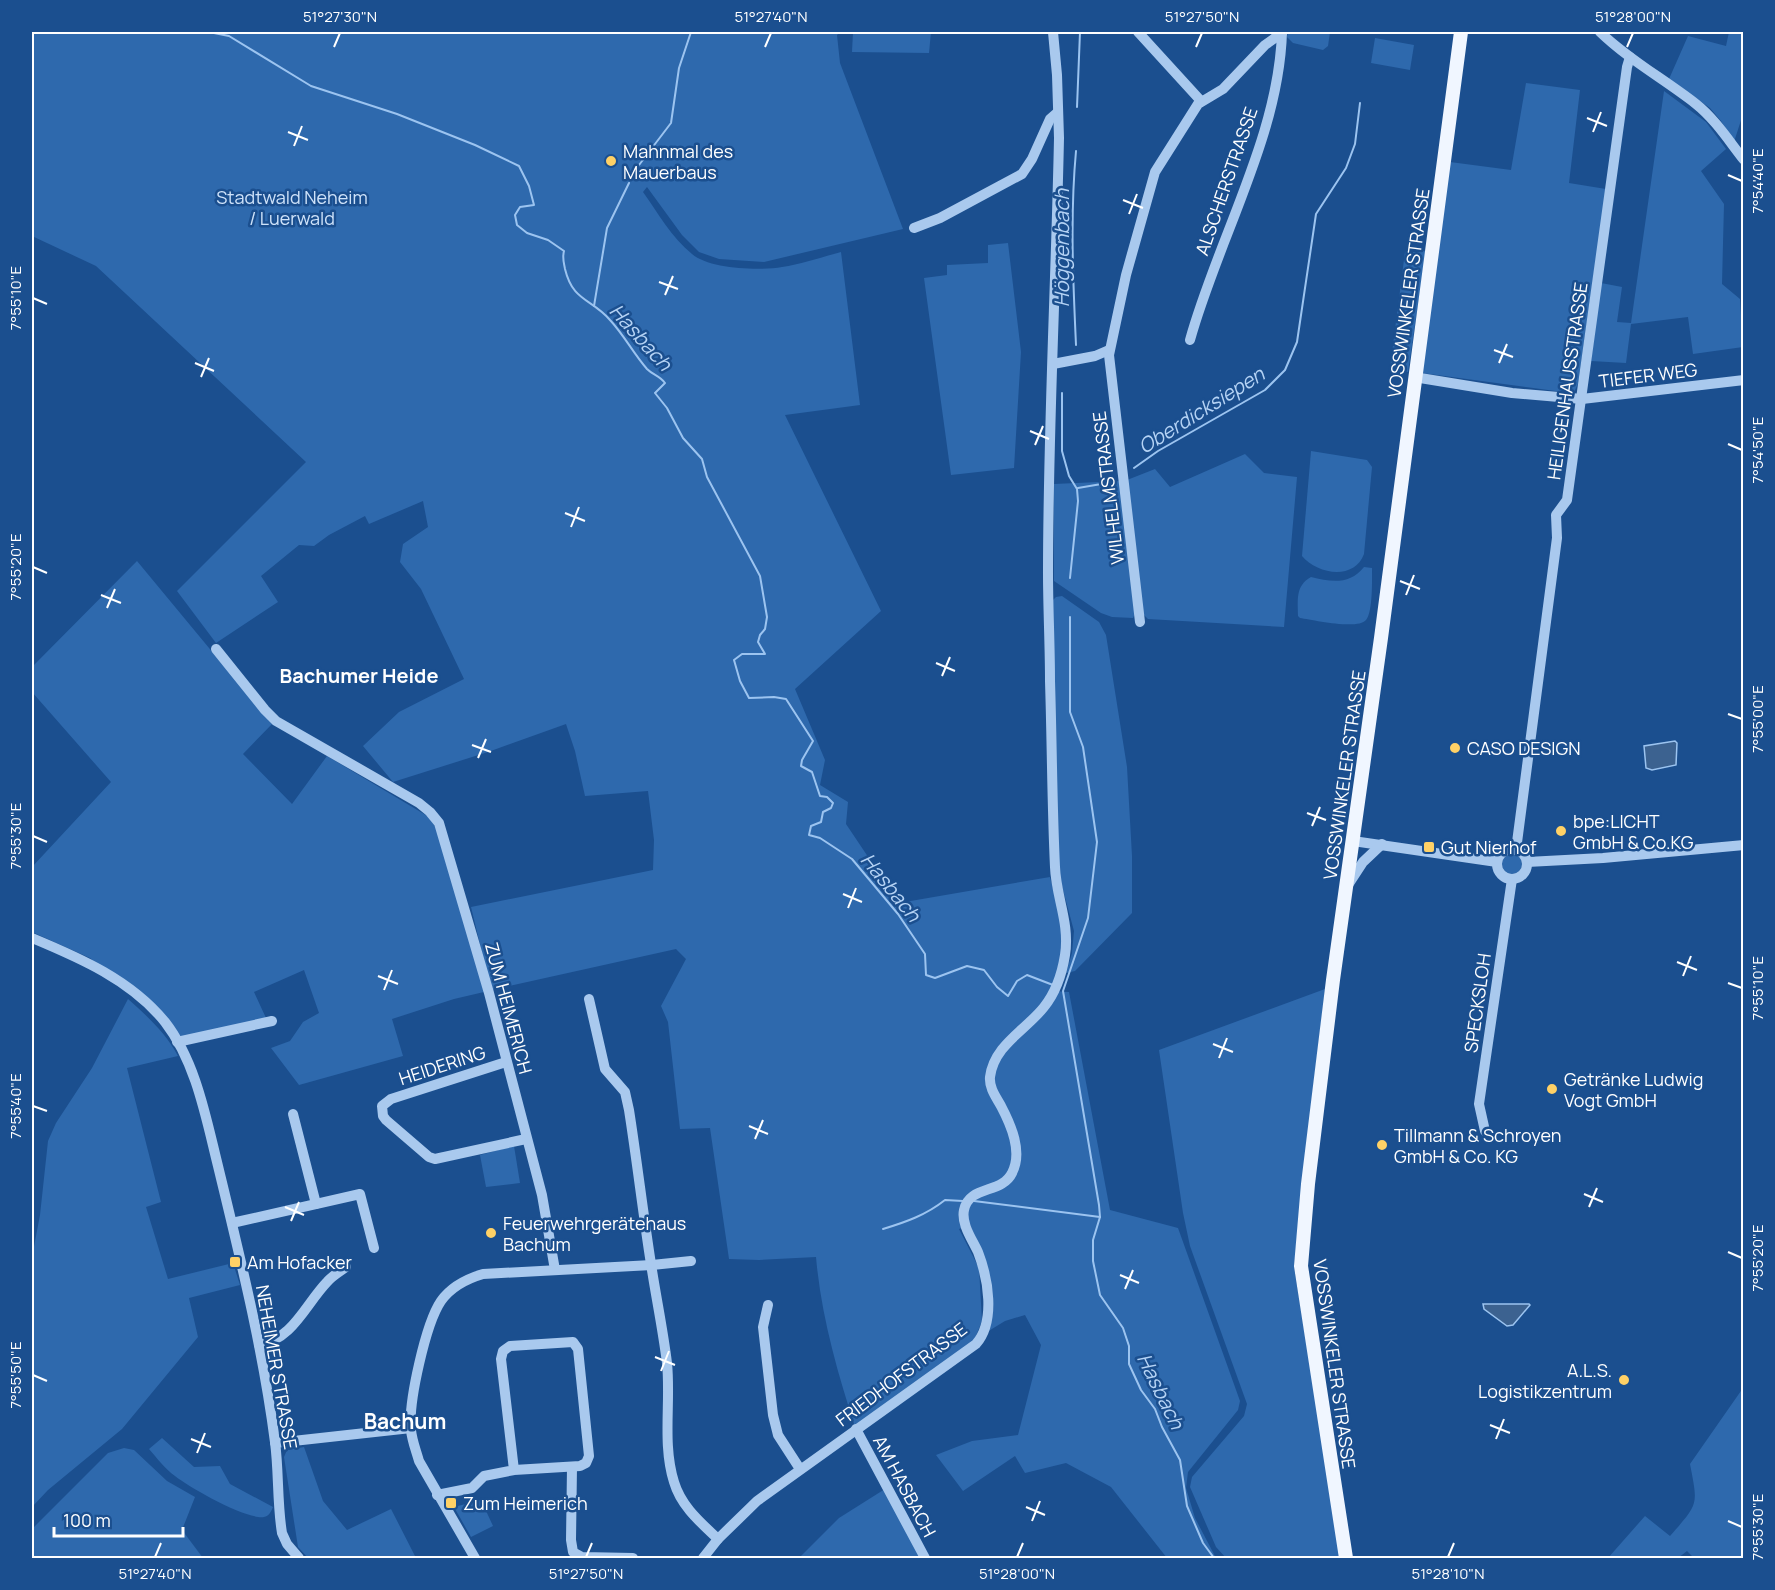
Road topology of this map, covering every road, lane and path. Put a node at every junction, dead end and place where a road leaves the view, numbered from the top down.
1 (1053, 32) edge
2 (1138, 32) edge
3 (1282, 32) edge
4 (1461, 32) edge
5 (1600, 32) edge
6 (1630, 57) junction
7 (1201, 101) junction
8 (1058, 112) junction
9 (1743, 160) edge
10 (915, 228) dead end
11 (1190, 340) dead end
12 (1109, 350) junction
13 (1053, 364) junction
14 (1414, 377) junction
15 (1743, 380) edge
16 (1582, 399) junction
17 (1140, 622) dead end
18 (216, 649) dead end
19 (1353, 840) junction
20 (1382, 844) junction
21 (1743, 845) edge
22 (1516, 850) junction
23 (1497, 862) junction
24 (1527, 862) junction
25 (1512, 879) junction
26 (1347, 888) junction
27 (32, 938) edge
28 (589, 999) dead end
29 (272, 1021) dead end
30 (177, 1042) junction
31 (506, 1062) junction
32 (293, 1114) dead end
33 (1485, 1131) dead end
34 (526, 1139) junction
35 (316, 1204) junction
36 (232, 1223) junction
37 (374, 1248) dead end
38 (691, 1261) dead end
39 (651, 1265) junction
40 (345, 1267) dead end
41 (555, 1270) junction
42 (768, 1305) dead end
43 (259, 1345) junction
44 (411, 1428) junction
45 (856, 1429) junction
46 (275, 1443) junction
47 (572, 1467) junction
48 (800, 1468) junction
49 (514, 1470) junction
50 (437, 1494) junction
51 (718, 1539) junction
52 (299, 1558) edge
53 (475, 1558) edge
54 (633, 1558) edge
55 (703, 1558) edge
56 (925, 1558) edge
57 (1346, 1558) edge

1 - 8 street, FRIEDHOFSTRASSE
2 - 7 street
3 - 7 street, WILHELMSTRASSE
3 - 11 street, ALSCHERSTRASSE
4 - 14 main road, VOSSWINKELER STRASSE
5 - 6 street
6 - 9 street
6 - 16 street, HEILIGENHAUSSTRASSE
7 - 12 street, WILHELMSTRASSE
8 - 10 street
8 - 13 street, FRIEDHOFSTRASSE
12 - 13 street
12 - 17 street, WILHELMSTRASSE
13 - 45 street, FRIEDHOFSTRASSE
14 - 16 street, TIEFER WEG
14 - 19 main road, VOSSWINKELER STRASSE
15 - 16 street, TIEFER WEG
16 - 22 street, HEILIGENHAUSSTRASSE
18 - 31 street, ZUM HEIMERICH
19 - 20 street
19 - 26 main road, VOSSWINKELER STRASSE
20 - 23 street
20 - 26 street
21 - 24 street
22 - 23 street
22 - 24 street
23 - 25 street
24 - 25 street
25 - 33 street, SPECKSLOH
26 - 57 main road, VOSSWINKELER STRASSE
27 - 30 street, NEHEIMER STRASSE
28 - 39 street
29 - 30 street
30 - 36 street, NEHEIMER STRASSE
31 - 34 street, ZUM HEIMERICH
31 - 34 street, HEIDERING
32 - 35 street
34 - 41 street, ZUM HEIMERICH
35 - 36 street
35 - 37 street
36 - 43 street, NEHEIMER STRASSE
38 - 39 street
39 - 41 street
39 - 51 street
40 - 43 street
41 - 44 street
42 - 48 street
43 - 46 street, NEHEIMER STRASSE
44 - 46 street
44 - 50 street
45 - 48 street, FRIEDHOFSTRASSE
45 - 56 street, AM HASBACH
46 - 52 street, NEHEIMER STRASSE
47 - 49 street
47 - 49 street
47 - 54 street
48 - 51 street, FRIEDHOFSTRASSE
49 - 50 street
50 - 53 street
51 - 55 street, FRIEDHOFSTRASSE

